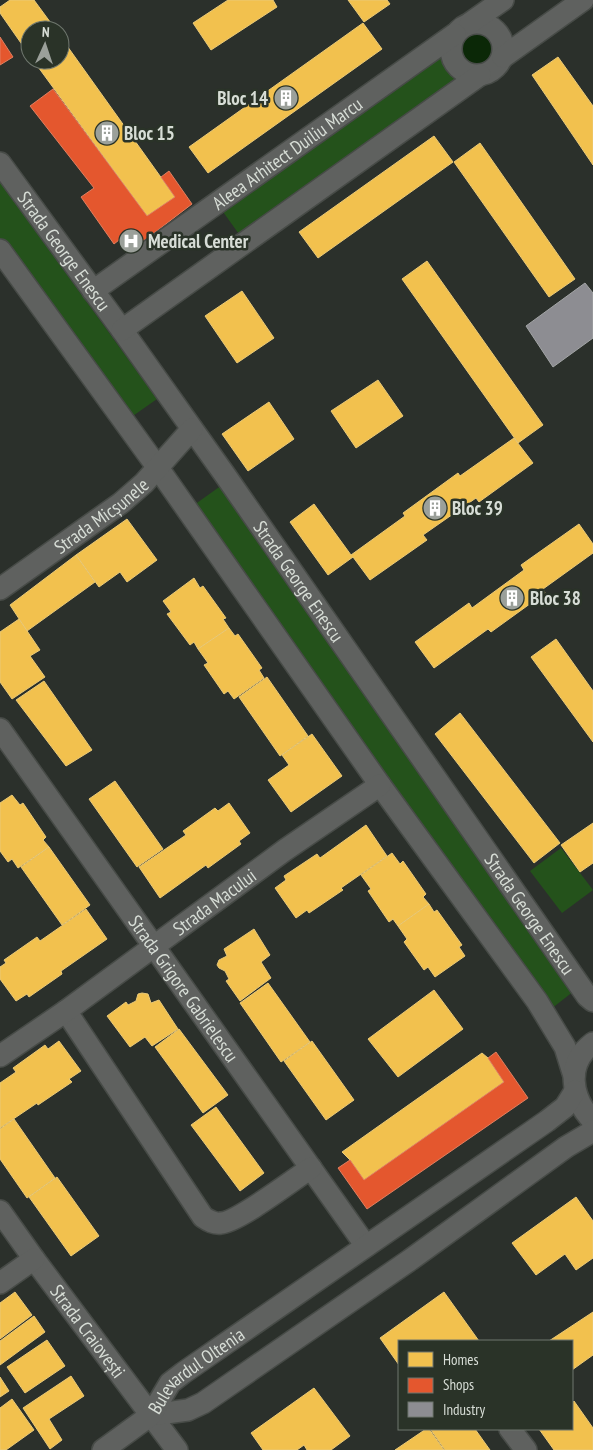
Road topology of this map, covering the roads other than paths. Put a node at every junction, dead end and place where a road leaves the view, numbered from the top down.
1 (503, 0) edge
2 (583, 0) edge
3 (463, 28) junction
4 (503, 57) junction
5 (480, 75) junction
6 (0, 163) edge
7 (0, 250) edge
8 (93, 291) junction
9 (122, 330) junction
10 (192, 429) junction
11 (158, 468) junction
12 (0, 589) edge
13 (0, 729) edge
14 (380, 785) junction
15 (154, 946) junction
16 (593, 1001) edge
17 (66, 1011) junction
18 (593, 1043) edge
19 (0, 1056) edge
20 (575, 1084) junction
21 (593, 1121) edge
22 (593, 1131) edge
23 (311, 1168) junction
24 (0, 1211) edge
25 (366, 1246) junction
26 (34, 1259) junction
27 (0, 1284) edge
28 (151, 1416) junction
29 (511, 1430) edge
30 (103, 1450) edge
31 (177, 1450) edge
32 (526, 1450) edge

1 - 3 street, Aleea Arhitect Duiliu Marcu
2 - 4 street
3 - 4 street
3 - 5 street
3 - 8 street, Aleea Arhitect Duiliu Marcu
4 - 5 street
5 - 9 street
6 - 8 street, Strada George Enescu
7 - 11 street
8 - 9 street, Strada George Enescu
9 - 10 street, Strada George Enescu
10 - 11 street, Strada Micșunele
10 - 16 street, Strada George Enescu
11 - 12 street, Strada Micșunele
11 - 14 street
13 - 15 street, Strada Grigore Gabrielescu
14 - 15 street, Strada Macului
14 - 20 street
15 - 17 street, Strada Macului
15 - 23 street, Strada Grigore Gabrielescu
17 - 19 street, Strada Macului
17 - 23 street
18 - 20 street, Bulevardul Oltenia
20 - 21 street
20 - 25 street, Bulevardul Oltenia
22 - 28 street, Bulevardul Oltenia
23 - 25 street, Strada Grigore Gabrielescu
24 - 26 street, Strada Craiovești
25 - 28 street, Bulevardul Oltenia
26 - 27 street
26 - 28 street, Strada Craiovești
28 - 30 street
28 - 31 street, Strada Craiovești
29 - 32 street

